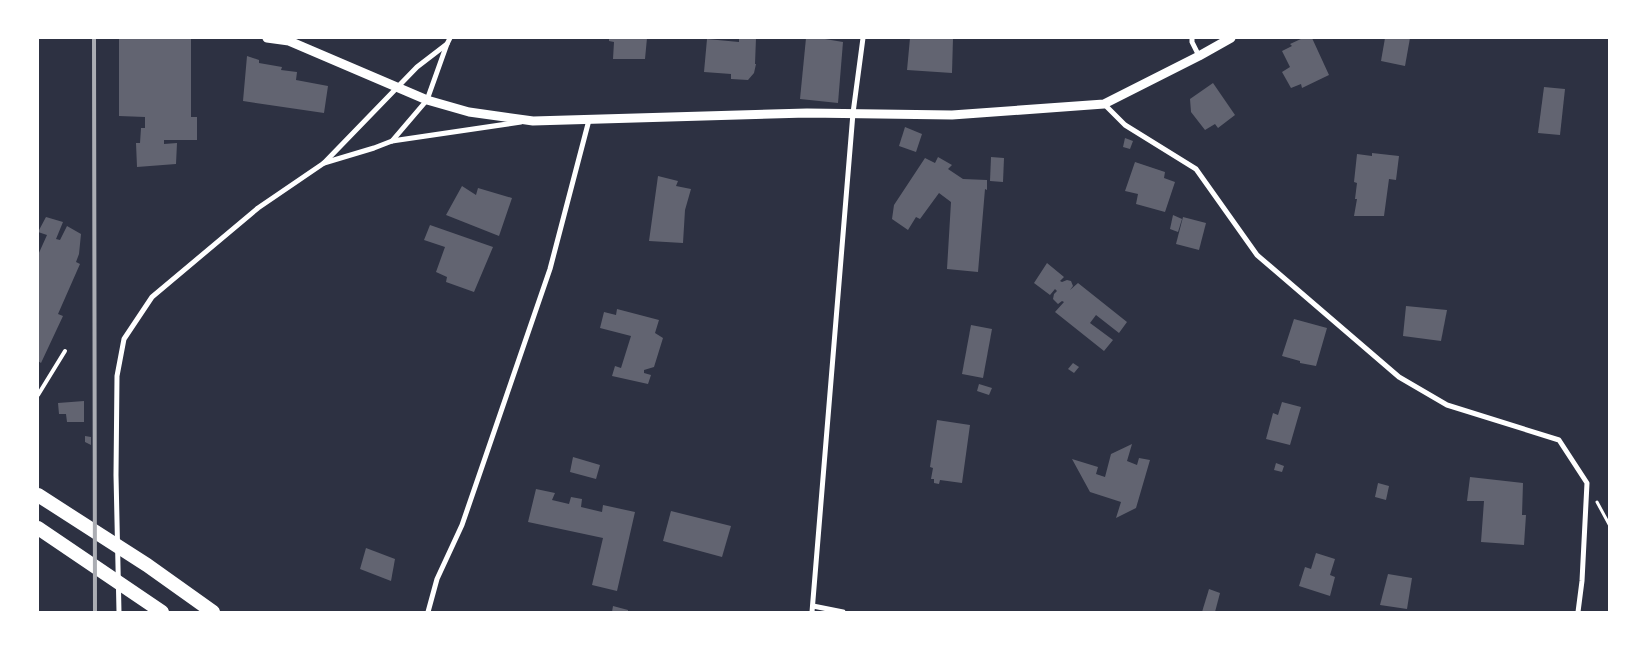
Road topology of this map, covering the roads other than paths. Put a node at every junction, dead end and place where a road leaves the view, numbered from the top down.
1 (267, 38) edge
2 (450, 38) edge
3 (863, 38) edge
4 (1192, 38) edge
5 (1231, 38) edge
6 (447, 44) junction
7 (1199, 56) junction
8 (398, 88) junction
9 (427, 100) junction
10 (1104, 104) junction
11 (853, 113) junction
12 (589, 120) junction
13 (533, 121) junction
14 (392, 141) junction
15 (324, 163) junction
16 (65, 351) dead end
17 (38, 395) edge
18 (38, 495) edge
19 (38, 528) edge
20 (813, 606) junction
21 (119, 612) edge
22 (162, 612) edge
23 (213, 612) edge
24 (428, 612) edge
25 (812, 612) edge
26 (843, 612) edge
27 (1578, 612) edge

1 - 8 street
2 - 6 street
3 - 11 street
4 - 7 street
5 - 7 street
6 - 8 street
6 - 9 street
7 - 10 street
8 - 9 street
8 - 15 street
9 - 13 street
9 - 14 street
10 - 11 street
10 - 27 street
11 - 12 street
11 - 20 street
12 - 13 street
12 - 24 street
13 - 14 street
14 - 15 street
15 - 21 street
16 - 17 lane
18 - 23 highway
19 - 22 highway
20 - 25 street
20 - 26 street

